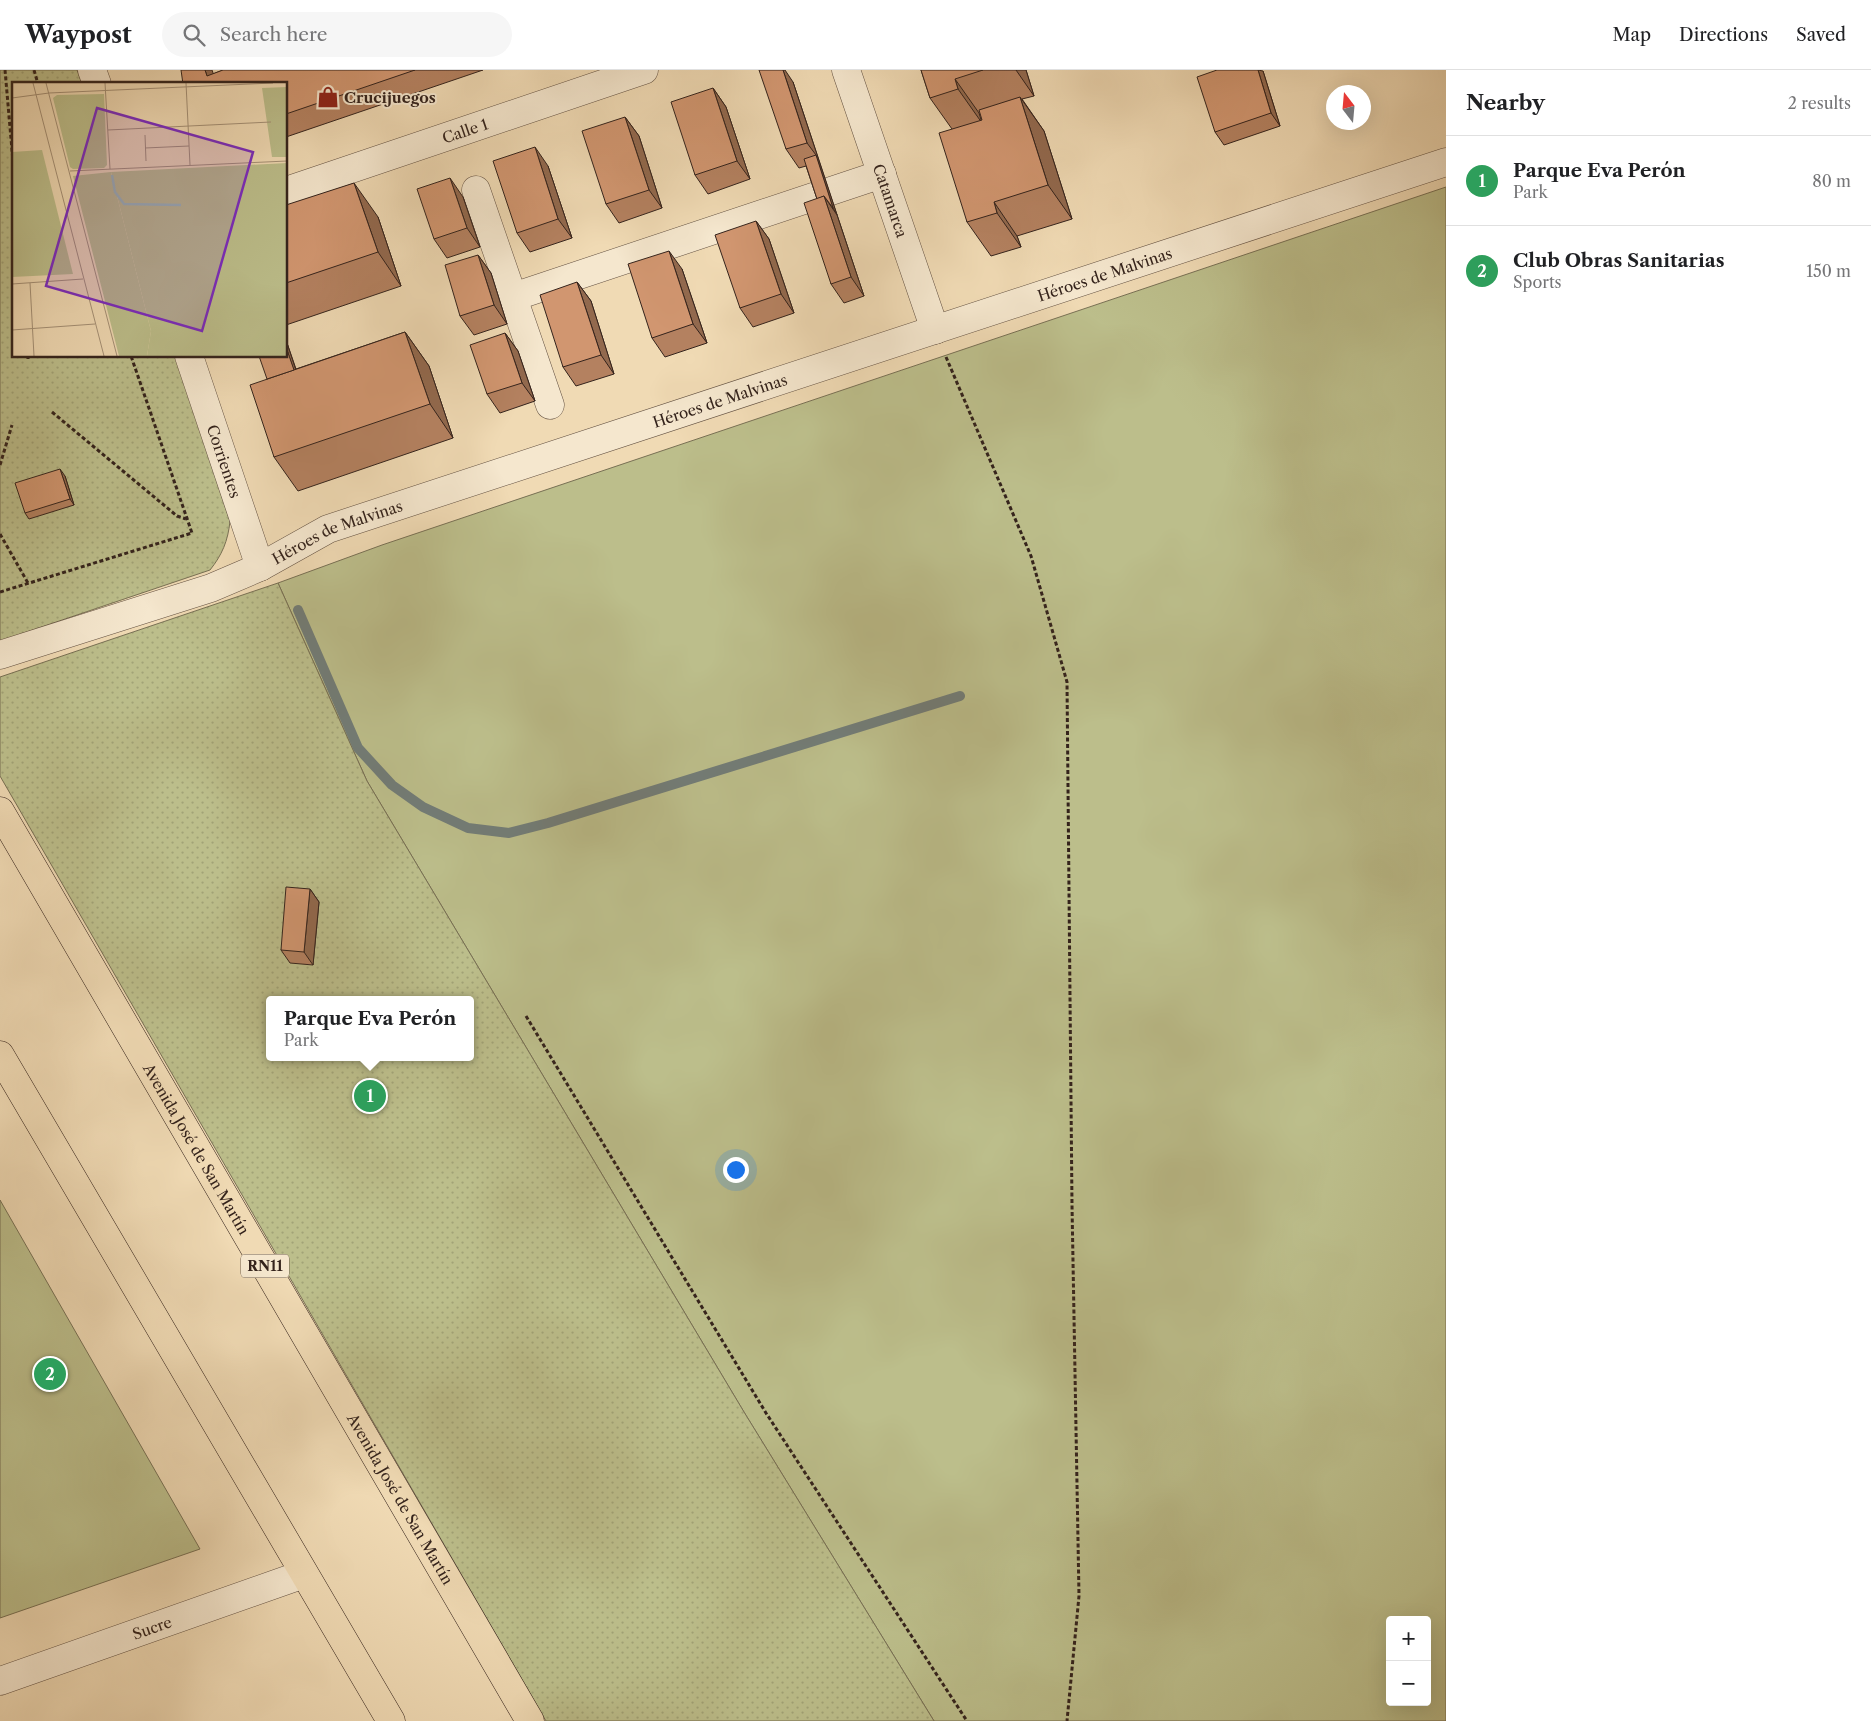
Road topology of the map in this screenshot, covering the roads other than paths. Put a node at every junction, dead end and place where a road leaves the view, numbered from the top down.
1 (92, 70) edge
2 (644, 70) edge
3 (846, 70) edge
4 (96, 82) edge
5 (1446, 162) edge
6 (882, 174) junction
7 (476, 190) dead end
8 (288, 191) edge
9 (513, 297) junction
10 (935, 330) junction
11 (190, 358) edge
12 (550, 405) dead end
13 (260, 567) junction
14 (0, 655) edge
15 (0, 811) edge
16 (0, 1055) edge
17 (304, 1574) junction
18 (0, 1680) edge
19 (391, 1721) edge
20 (530, 1721) edge

1 - 4 street
2 - 8 street, Calle 1
3 - 6 street, Catamarca
5 - 10 street, Héroes de Malvinas
6 - 9 street
6 - 10 street, Catamarca
7 - 9 street
9 - 12 street
10 - 13 street, Héroes de Malvinas
11 - 13 street, Corrientes
13 - 14 street, Héroes de Malvinas
15 - 20 main road, Avenida José de San Martín / RN11
16 - 17 main road
17 - 18 street, Sucre
17 - 19 main road

